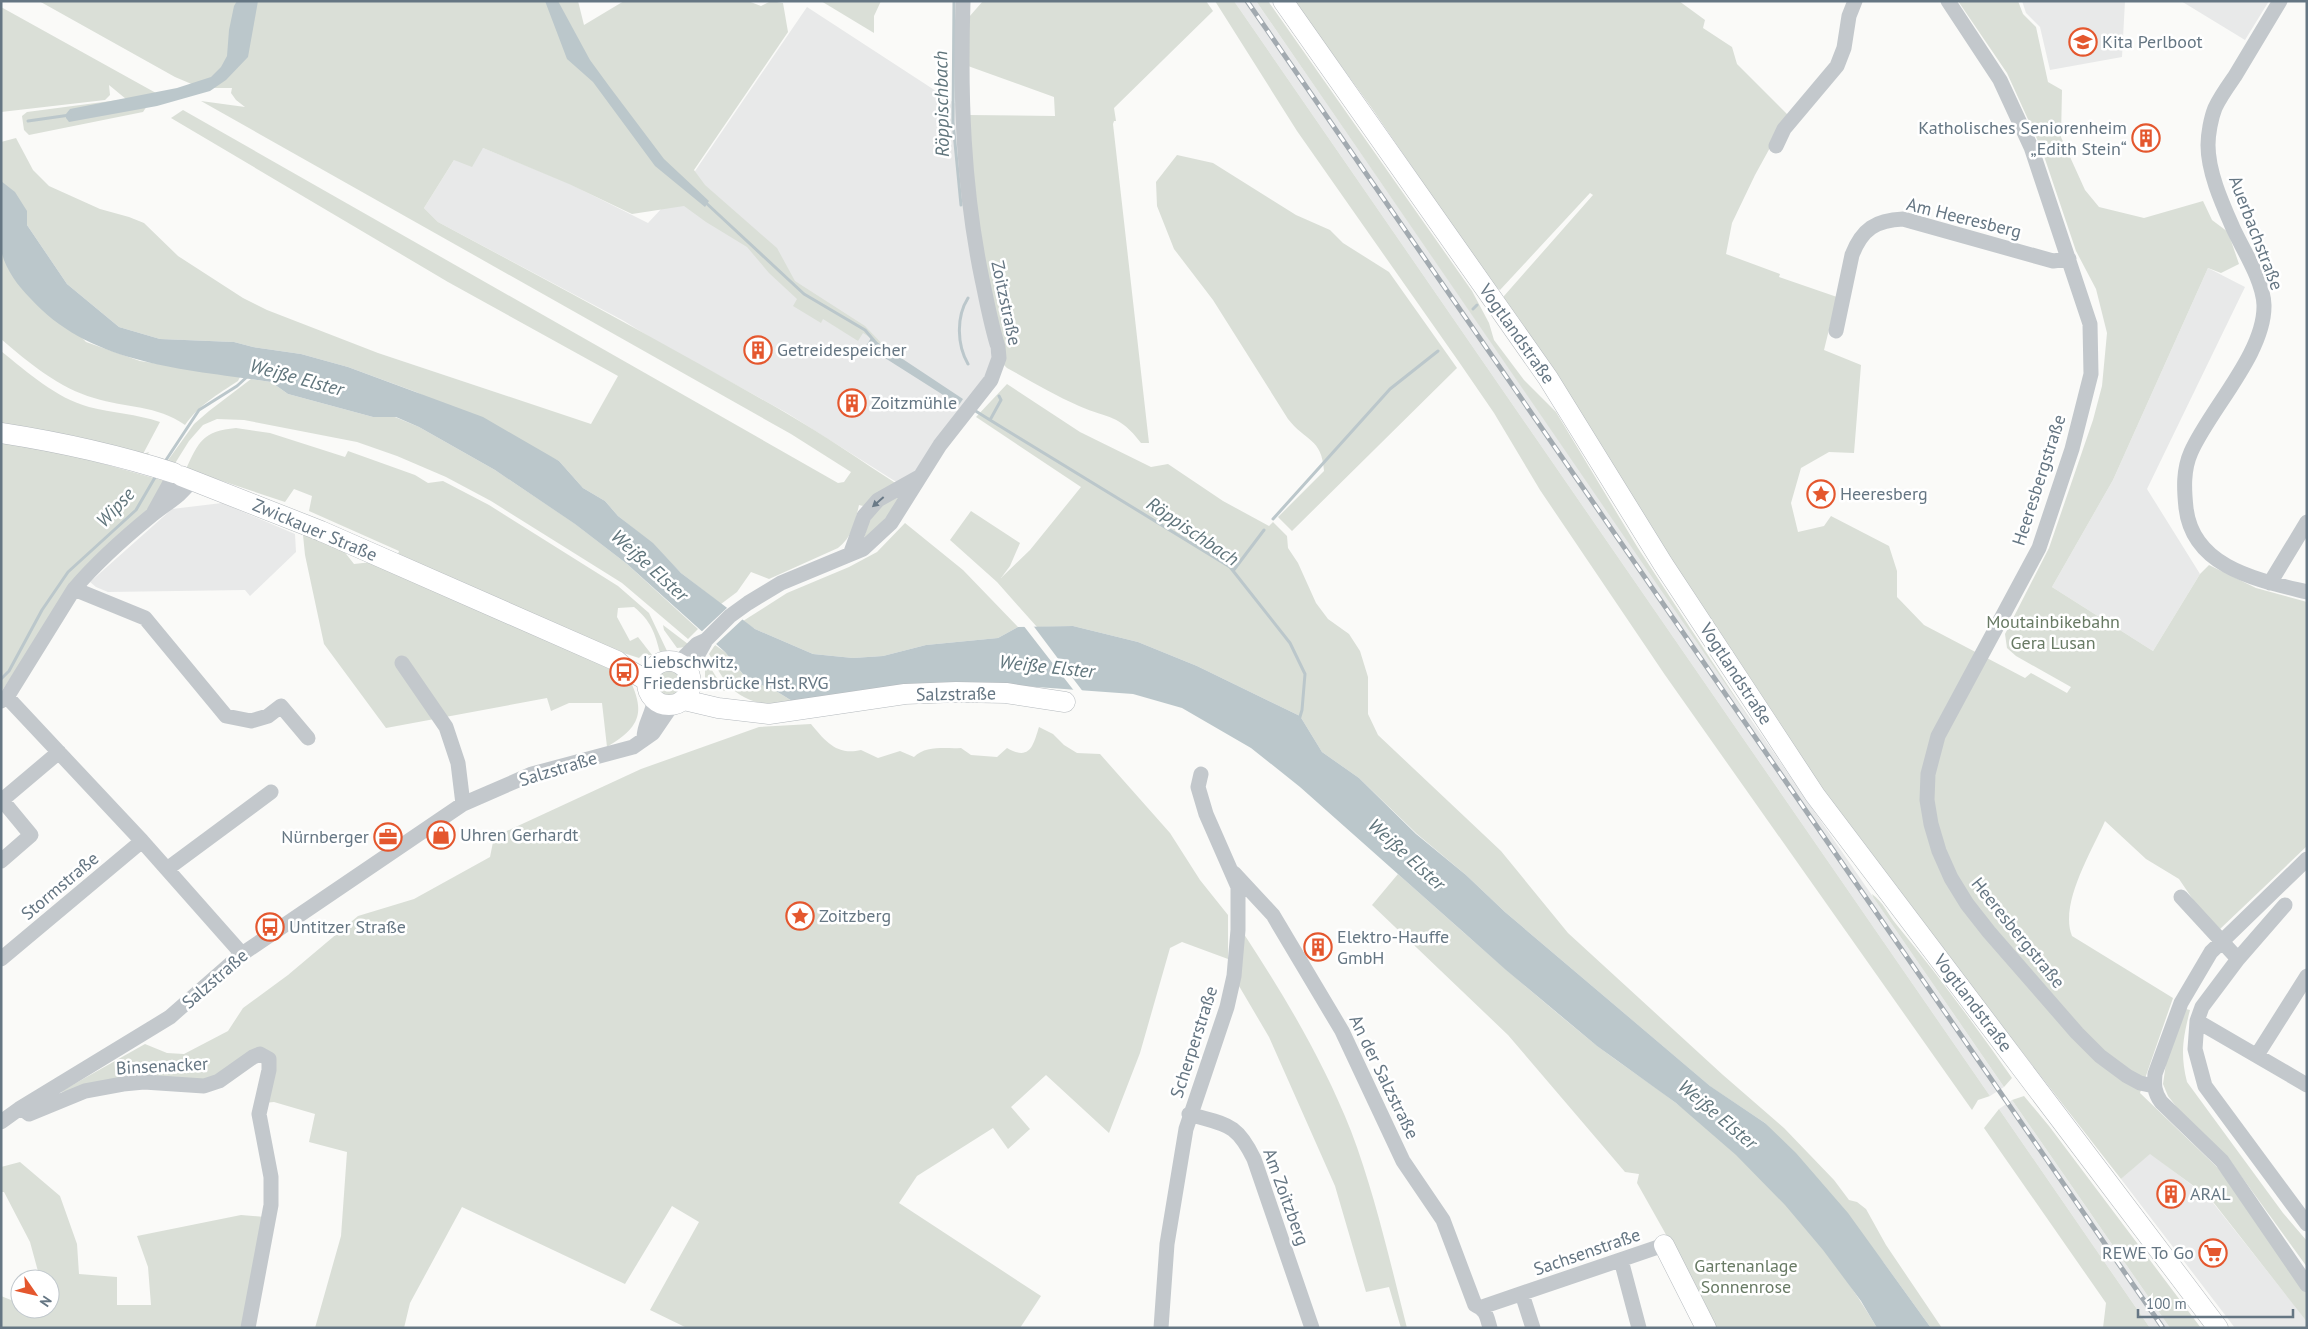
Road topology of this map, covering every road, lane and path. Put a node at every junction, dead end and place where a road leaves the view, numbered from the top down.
1 (963, 1) edge
2 (1283, 1) edge
3 (1855, 1) edge
4 (1948, 1) edge
5 (2280, 1) edge
6 (1776, 146) dead end
7 (2069, 259) junction
8 (1836, 331) dead end
9 (1, 433) edge
10 (181, 476) junction
11 (919, 477) junction
12 (2306, 524) edge
13 (851, 552) junction
14 (2270, 583) junction
15 (74, 589) junction
16 (2307, 592) edge
17 (402, 663) dead end
18 (686, 676) junction
19 (652, 682) junction
20 (4, 699) edge
21 (1065, 702) dead end
22 (308, 738) dead end
23 (644, 738) junction
24 (59, 752) junction
25 (1201, 774) dead end
26 (271, 792) dead end
27 (2, 801) edge
28 (463, 804) junction
29 (142, 841) junction
30 (2307, 859) edge
31 (1, 861) edge
32 (167, 869) junction
33 (1233, 872) junction
34 (2301, 875) edge
35 (2181, 897) dead end
36 (2284, 905) dead end
37 (2221, 940) junction
38 (242, 954) junction
39 (1, 959) edge
40 (2238, 959) junction
41 (2307, 976) edge
42 (2197, 1021) junction
43 (2257, 1055) junction
44 (2307, 1085) edge
45 (2154, 1086) junction
46 (8, 1113) edge
47 (1189, 1114) junction
48 (2307, 1224) edge
49 (1664, 1245) joint
50 (1621, 1260) junction
51 (2307, 1285) edge
52 (1522, 1294) junction
53 (1482, 1307) junction
54 (248, 1328) edge
55 (1161, 1328) edge
56 (1312, 1328) edge
57 (1490, 1328) edge
58 (1533, 1328) edge
59 (1638, 1328) edge
60 (1706, 1328) edge
61 (2218, 1328) edge

1 - 11 street, Zoitzstraße
2 - 61 main road, Vogtlandstraße
3 - 6 street
4 - 7 street, Heeresbergstraße
5 - 14 street, Auerbachstraße
7 - 8 street, Am Heeresberg
7 - 45 street, Heeresbergstraße
9 - 10 main road, Zwickauer Straße
10 - 15 street
10 - 19 main road, Zwickauer Straße
11 - 13 street, Zoitzstraße
11 -> 13 street, Zoitzstraße
12 - 14 street
13 - 18 street, Zoitzstraße
14 - 16 street, Auerbachstraße
15 - 20 street
15 - 22 street
17 - 28 street
18 - 19 main road
18 - 19 main road, Zwickauer Straße
18 - 21 main road, Salzstraße
18 - 23 street, Salzstraße
19 - 23 street
20 - 24 street
23 - 28 street, Salzstraße
24 - 27 street
24 - 29 street
25 - 33 street, Scherperstraße
26 - 32 street
27 - 31 street
28 - 38 street, Salzstraße
29 - 32 street
29 - 39 street, Stormstraße
30 - 34 street
32 - 38 street
33 - 47 street, Scherperstraße
33 - 53 street, An der Salzstraße
34 - 37 street
35 - 37 street
36 - 40 street
37 - 40 street
37 - 45 street
38 - 46 street, Salzstraße
40 - 42 street
41 - 43 street
42 - 43 street
42 - 48 street
43 - 44 street
45 - 51 street
46 - 54 street, Binsenacker
47 - 55 street, Scherperstraße
47 - 56 street, Am Zoitzberg
49 - 50 street, Sachsenstraße
49 - 60 main road
50 - 52 street, Sachsenstraße
50 - 59 street
52 - 53 street, Sachsenstraße
52 - 58 street, Sachsenstraße
53 - 57 street

